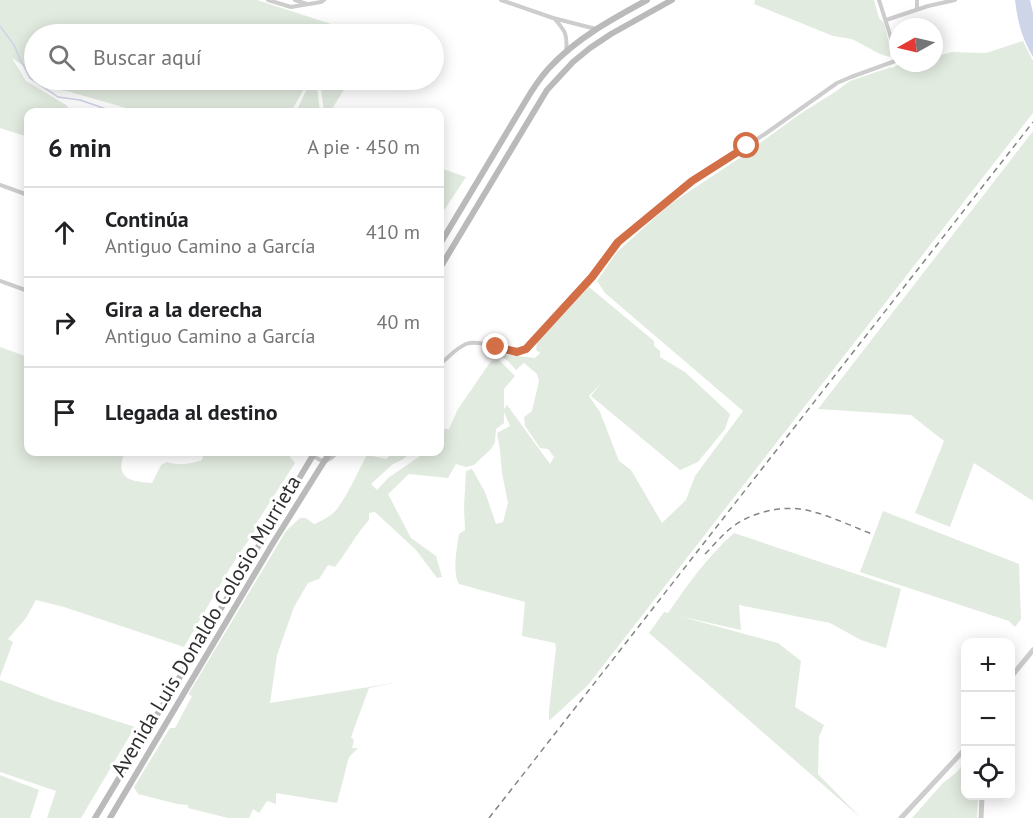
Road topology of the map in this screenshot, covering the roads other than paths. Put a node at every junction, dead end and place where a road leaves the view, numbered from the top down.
1 (268, 0) edge
2 (295, 0) edge
3 (324, 0) edge
4 (501, 0) edge
5 (647, 0) edge
6 (655, 0) edge
7 (672, 0) edge
8 (879, 0) edge
9 (917, 0) edge
10 (955, 0) edge
11 (308, 2) edge
12 (660, 7) junction
13 (917, 9) junction
14 (553, 18) junction
15 (886, 20) junction
16 (596, 29) junction
17 (889, 30) edge
18 (565, 52) junction
19 (889, 63) edge
20 (507, 131) junction
21 (518, 138) junction
22 (0, 185) edge
23 (24, 194) edge
24 (444, 237) edge
25 (444, 261) edge
26 (0, 281) edge
27 (24, 290) edge
28 (444, 361) edge
29 (313, 456) edge
30 (316, 456) edge
31 (328, 456) edge
32 (334, 456) edge
33 (324, 462) junction
34 (1033, 650) edge
35 (1015, 673) edge
36 (961, 753) edge
37 (982, 800) edge
38 (95, 818) edge
39 (110, 818) edge
40 (901, 818) edge
41 (981, 818) edge

1 - 11 street
2 - 11 street
3 - 11 street
4 - 14 street
5 - 16 main road
6 - 12 street
7 - 12 main road
8 - 15 street
9 - 13 street
10 - 13 street
12 - 21 main road
13 - 15 street
14 - 16 street
14 - 18 street
15 - 17 street
16 - 18 main road
18 - 20 main road
19 - 28 street
20 - 21 main road
20 - 24 main road
21 - 25 main road
22 - 23 street
26 - 27 street
29 - 38 main road, Avenida Luis Donaldo Colosio Murrieta
30 - 33 street
31 - 33 main road, Avenida Luis Donaldo Colosio Murrieta
32 - 33 street
33 - 39 main road, Avenida Luis Donaldo Colosio Murrieta
34 - 35 street
36 - 40 street
37 - 41 street

